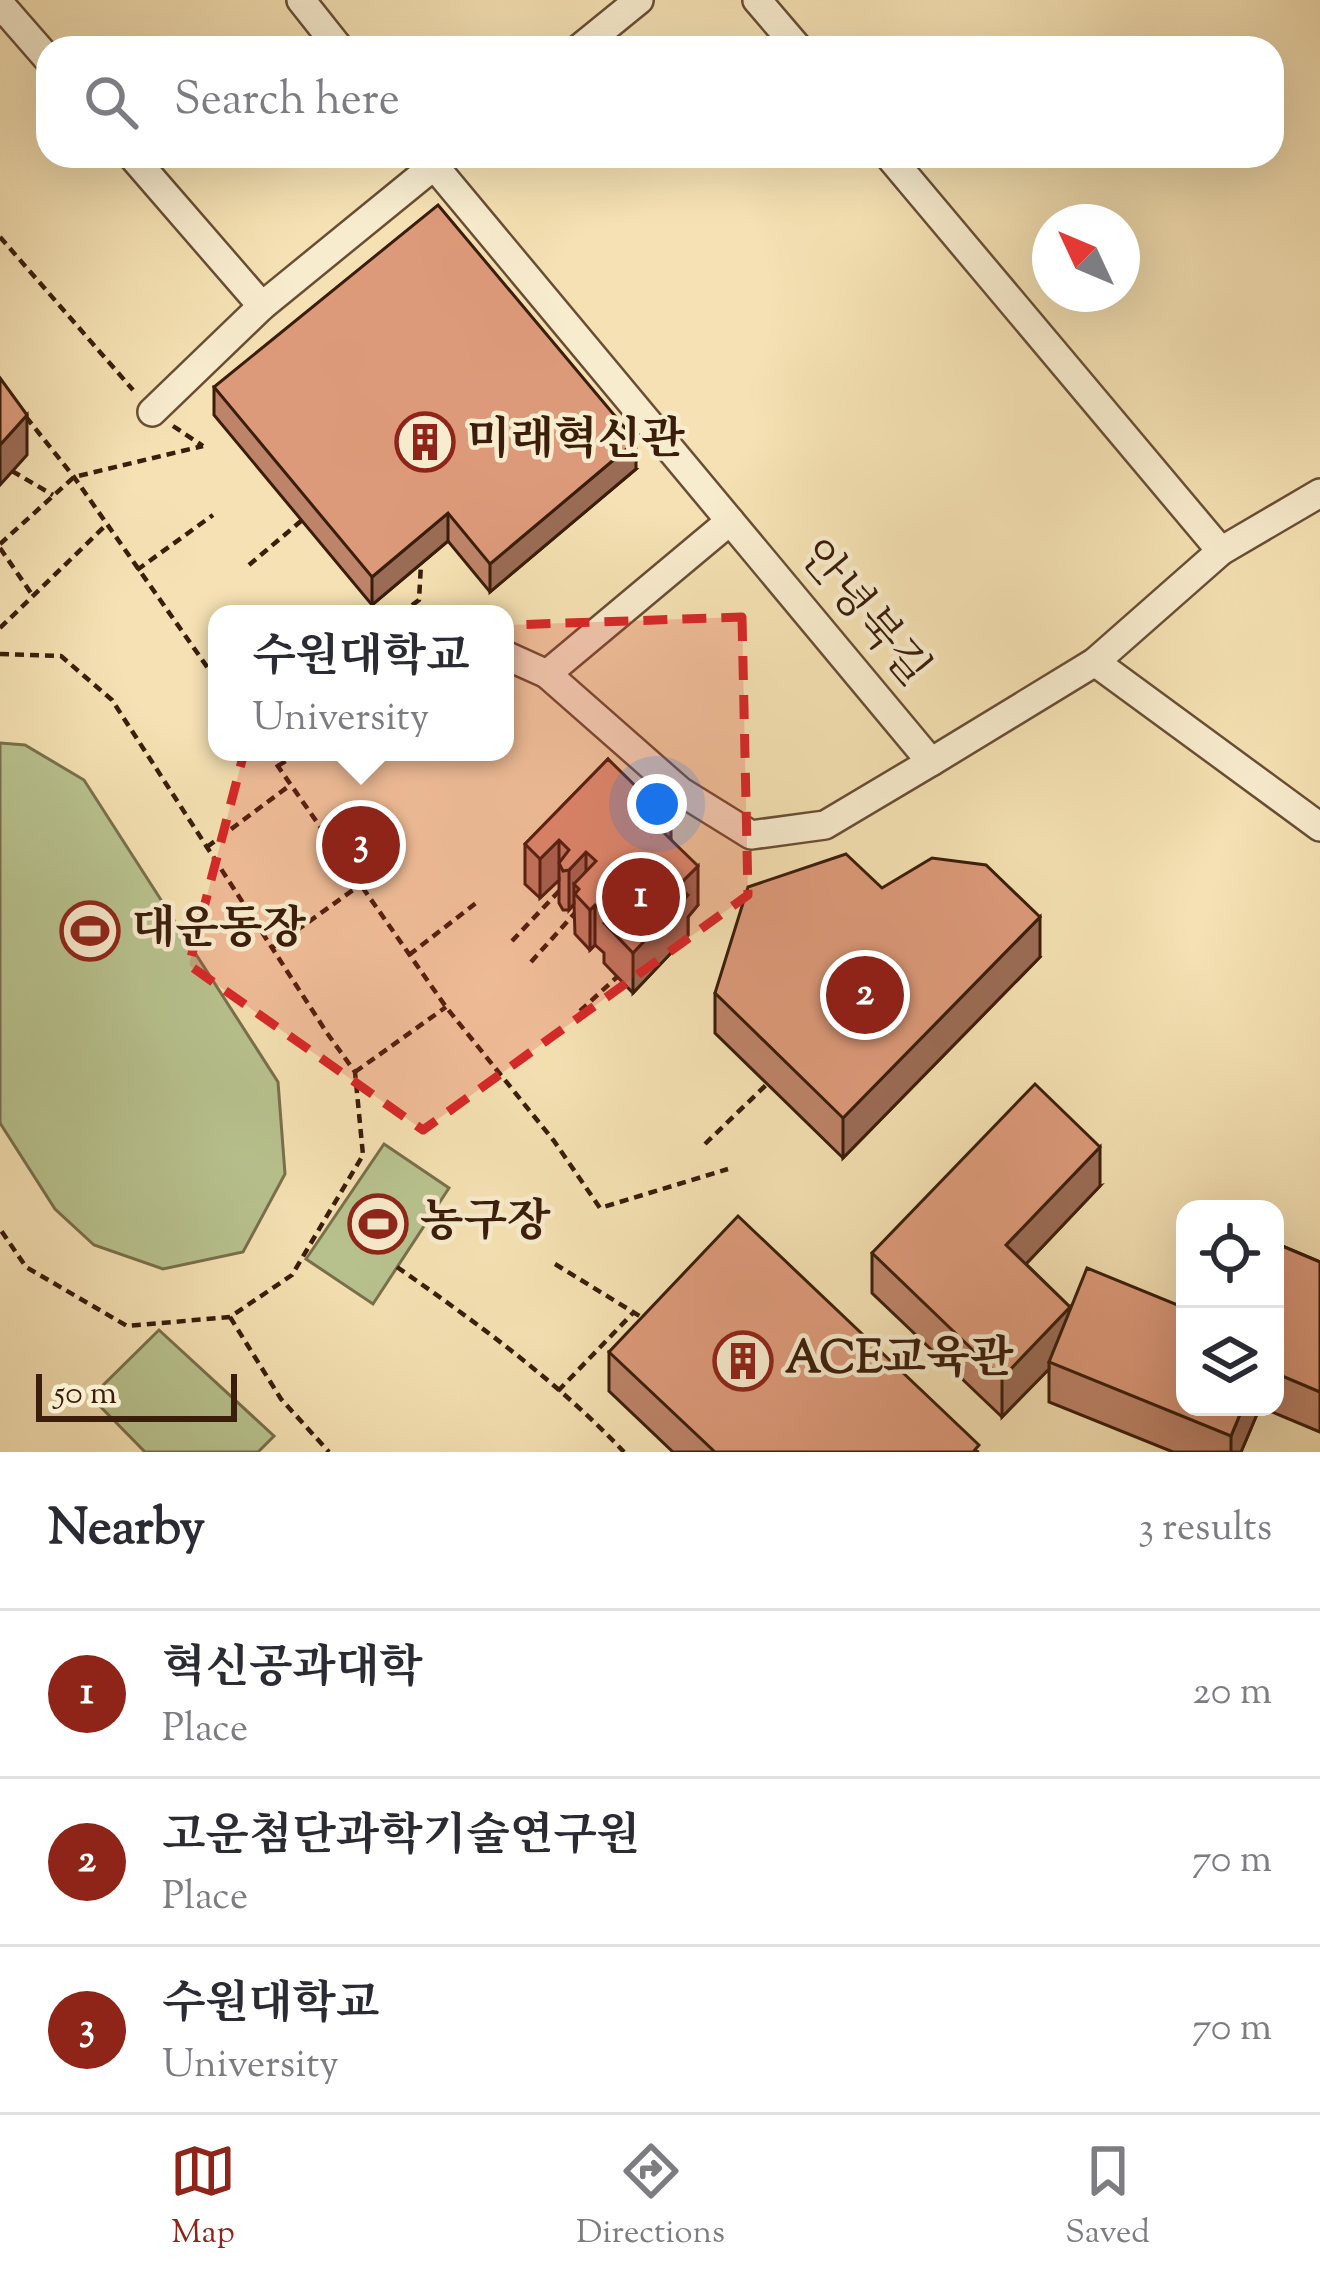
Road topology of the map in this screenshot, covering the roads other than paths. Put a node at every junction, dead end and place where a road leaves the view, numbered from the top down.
1 (301, 0) edge
2 (639, 0) edge
3 (758, 0) edge
4 (0, 4) edge
5 (330, 36) edge
6 (595, 36) edge
7 (788, 36) edge
8 (36, 45) edge
9 (142, 168) edge
10 (424, 168) edge
11 (442, 168) edge
12 (899, 168) edge
13 (262, 306) junction
14 (152, 412) road end
15 (1320, 493) edge
16 (730, 521) junction
17 (1221, 551) junction
18 (514, 660) edge
19 (1095, 662) junction
20 (547, 674) junction
21 (931, 762) junction
22 (1320, 826) edge

1 - 5 street
2 - 6 street
3 - 7 street
4 - 8 street
9 - 13 street
10 - 13 street
11 - 16 street, 안녕북길
12 - 17 street
13 - 14 street
15 - 17 street
16 - 20 street
16 - 21 street, 안녕북길
17 - 19 street
18 - 20 street
19 - 21 street
19 - 22 street
20 - 21 street

